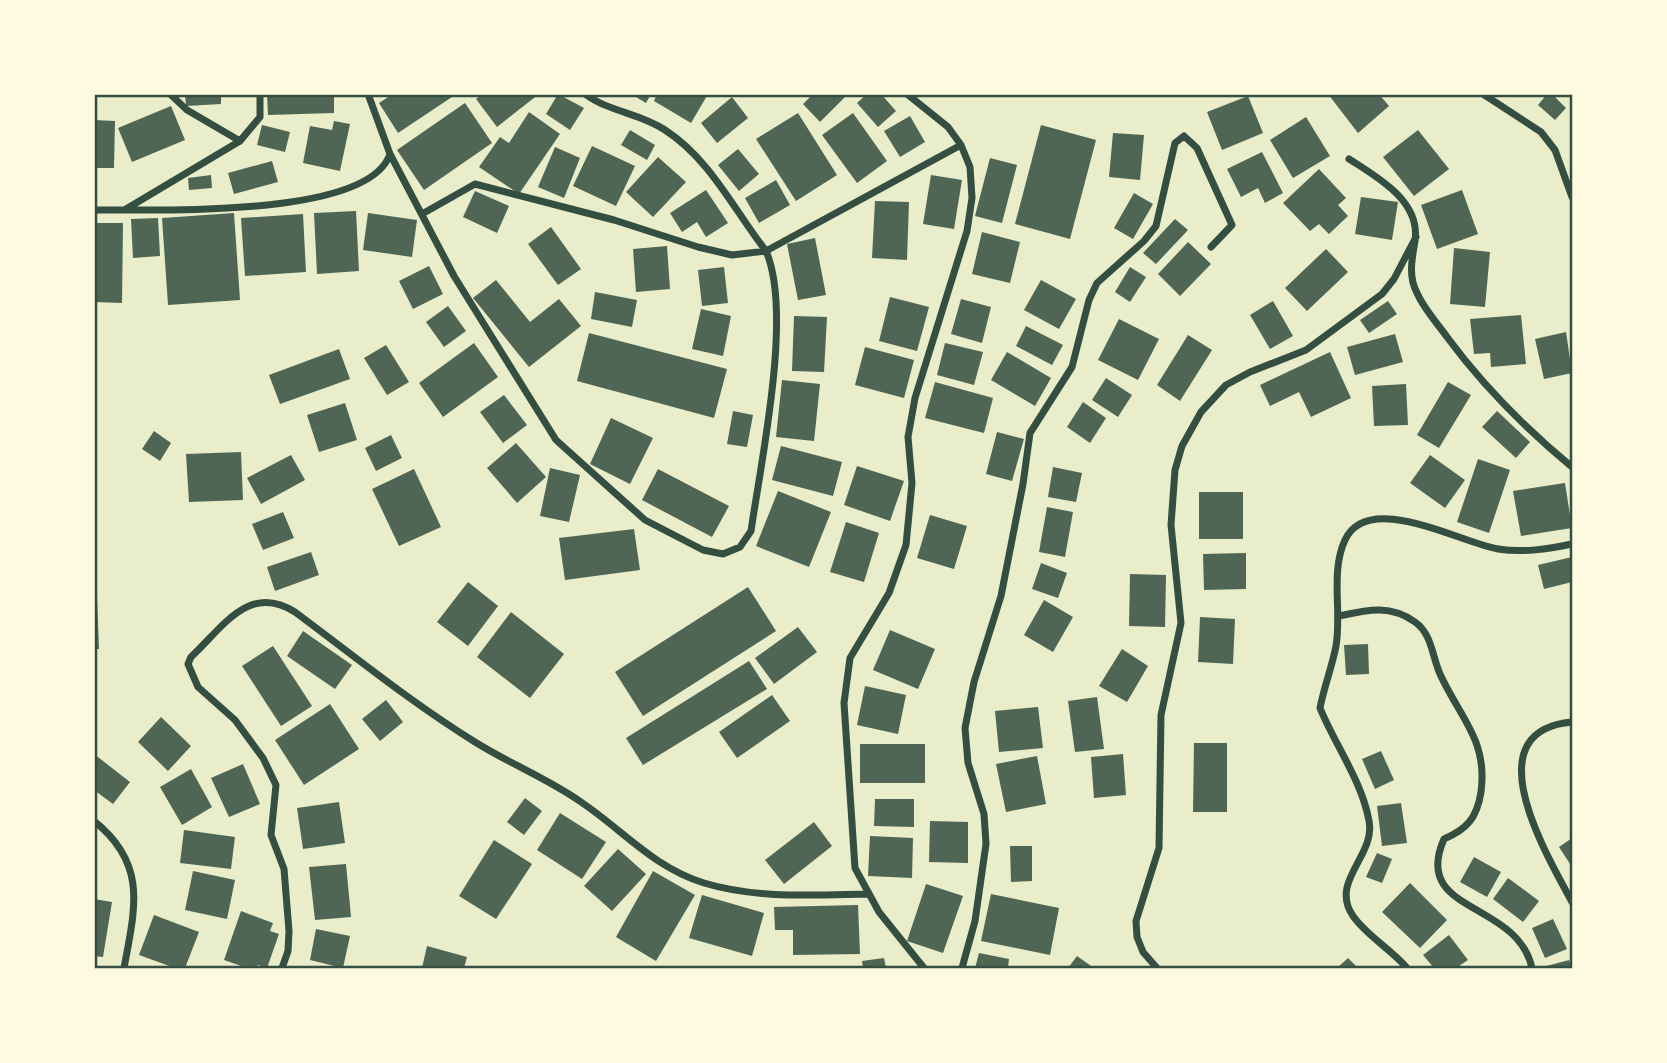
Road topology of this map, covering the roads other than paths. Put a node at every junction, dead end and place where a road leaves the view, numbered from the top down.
1 (170, 94) edge
2 (260, 94) edge
3 (368, 94) edge
4 (586, 94) edge
5 (906, 94) edge
6 (1483, 94) edge
7 (240, 141) junction
8 (961, 145) junction
9 (390, 154) junction
10 (1349, 159) dead end
11 (1573, 197) edge
12 (126, 210) junction
13 (94, 211) edge
14 (422, 214) junction
15 (1416, 237) junction
16 (1212, 247) dead end
17 (766, 251) junction
18 (1573, 467) edge
19 (1573, 544) edge
20 (1339, 616) junction
21 (1573, 722) edge
22 (94, 821) edge
23 (868, 894) junction
24 (1573, 902) edge
25 (124, 968) edge
26 (282, 968) edge
27 (923, 968) edge
28 (961, 968) edge
29 (1157, 968) edge
30 (1407, 968) edge
31 (1532, 968) edge

1 - 7 street
2 - 7 street
3 - 9 street
4 - 17 street
5 - 8 street
6 - 11 street
7 - 12 street
8 - 17 street
8 - 23 street
9 - 12 street
9 - 14 street
10 - 15 street
12 - 13 street
14 - 17 street
14 - 17 street
15 - 18 street
15 - 29 street
16 - 28 street
19 - 20 street
20 - 30 street
20 - 31 street
21 - 24 street
22 - 25 street
23 - 26 street
23 - 27 street

